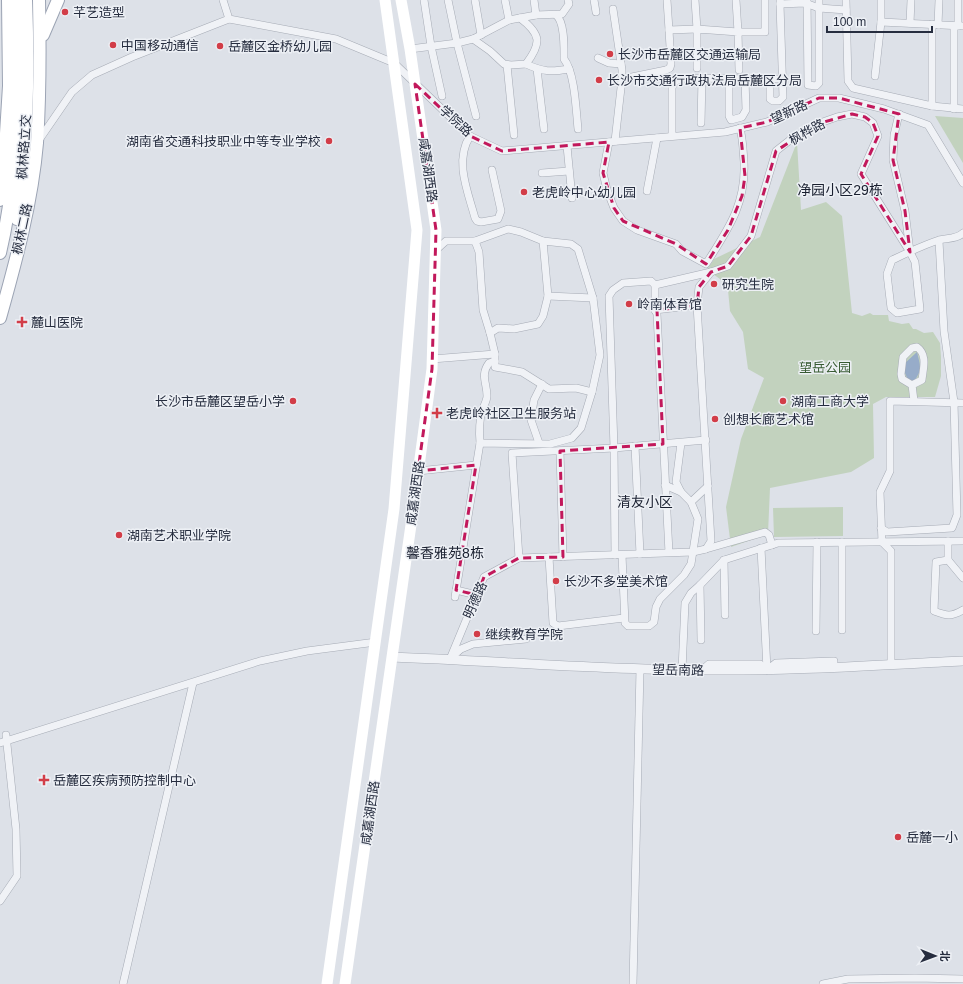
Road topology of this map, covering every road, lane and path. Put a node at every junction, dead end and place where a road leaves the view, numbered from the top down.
1 (8, 0) edge
2 (17, 0) edge
3 (26, 0) edge
4 (39, 0) edge
5 (58, 0) edge
6 (223, 0) edge
7 (385, 0) edge
8 (401, 0) edge
9 (424, 0) edge
10 (448, 0) edge
11 (475, 0) edge
12 (505, 0) edge
13 (534, 0) edge
14 (568, 0) edge
15 (594, 0) edge
16 (667, 0) edge
17 (695, 0) edge
18 (736, 0) edge
19 (765, 0) edge
20 (819, 0) edge
21 (846, 0) edge
22 (881, 0) edge
23 (910, 0) edge
24 (939, 0) edge
25 (958, 0) edge
26 (780, 2) edge
27 (807, 2) edge
28 (819, 8) junction
29 (613, 9) dead end
30 (846, 10) junction
31 (596, 12) dead end
32 (556, 14) junction
33 (536, 15) junction
34 (520, 18) junction
35 (229, 19) junction
36 (0, 20) edge
37 (509, 20) junction
38 (881, 22) junction
39 (910, 23) junction
40 (935, 24) junction
41 (958, 26) edge
42 (697, 29) junction
43 (670, 30) junction
44 (738, 32) junction
45 (482, 36) junction
46 (473, 39) junction
47 (10, 42) junction
48 (40, 42) junction
49 (457, 43) junction
50 (431, 46) junction
51 (410, 49) junction
52 (598, 58) dead end
53 (394, 63) junction
54 (526, 64) junction
55 (621, 64) junction
56 (507, 65) junction
57 (697, 68) dead end
58 (537, 69) junction
59 (569, 69) junction
60 (739, 70) dead end
61 (875, 76) dead end
62 (702, 78) junction
63 (622, 79) junction
64 (729, 79) junction
65 (745, 79) junction
66 (770, 79) junction
67 (783, 79) junction
68 (415, 84) junction
69 (442, 96) dead end
70 (932, 106) junction
71 (954, 109) junction
72 (963, 109) edge
73 (899, 114) junction
74 (476, 116) dead end
75 (701, 123) dead end
76 (544, 128) dead end
77 (740, 128) junction
78 (578, 129) dead end
79 (514, 135) dead end
80 (470, 136) junction
81 (672, 136) junction
82 (657, 138) junction
83 (612, 142) junction
84 (37, 143) junction
85 (580, 145) joint
86 (567, 146) junction
87 (492, 170) dead end
88 (569, 171) junction
89 (542, 174) dead end
90 (2, 182) edge
91 (963, 183) edge
92 (647, 191) dead end
93 (572, 198) dead end
94 (0, 200) edge
95 (963, 233) edge
96 (939, 240) junction
97 (474, 241) junction
98 (543, 241) junction
99 (436, 250) junction
100 (910, 252) junction
101 (0, 253) edge
102 (711, 272) junction
103 (655, 285) junction
104 (0, 292) edge
105 (548, 296) junction
106 (593, 298) junction
107 (698, 305) junction
108 (655, 310) junction
109 (0, 318) edge
110 (490, 333) junction
111 (495, 358) junction
112 (432, 359) junction
113 (542, 384) junction
114 (912, 385) junction
115 (592, 392) junction
116 (914, 401) junction
117 (954, 402) junction
118 (963, 403) edge
119 (706, 440) junction
120 (480, 443) junction
121 (539, 443) junction
122 (681, 443) junction
123 (663, 444) junction
124 (635, 446) junction
125 (614, 448) junction
126 (560, 451) junction
127 (963, 457) edge
128 (958, 461) edge
129 (476, 465) junction
130 (418, 471) junction
131 (665, 485) junction
132 (708, 486) junction
133 (681, 492) junction
134 (691, 502) junction
135 (881, 528) junction
136 (948, 541) junction
137 (963, 541) edge
138 (818, 542) junction
139 (842, 542) junction
140 (882, 542) junction
141 (772, 545) junction
142 (761, 548) junction
143 (706, 549) junction
144 (693, 552) junction
145 (669, 553) junction
146 (640, 554) junction
147 (619, 555) junction
148 (549, 557) junction
149 (563, 557) junction
150 (519, 558) junction
151 (724, 560) junction
152 (948, 560) junction
153 (963, 578) edge
154 (700, 585) junction
155 (477, 595) junction
156 (963, 610) edge
157 (725, 615) dead end
158 (624, 618) junction
159 (842, 630) dead end
160 (816, 631) dead end
161 (526, 639) dead end
162 (700, 640) dead end
163 (376, 642) junction
164 (392, 657) junction
165 (450, 659) junction
166 (834, 661) dead end
167 (963, 661) edge
168 (891, 664) junction
169 (640, 669) junction
170 (682, 670) junction
171 (767, 670) junction
172 (193, 683) junction
173 (4, 740) edge
174 (0, 901) edge
175 (963, 979) edge
176 (123, 984) edge
177 (328, 984) edge
178 (345, 984) edge
179 (633, 984) edge
180 (823, 984) edge

1 - 47 main road
2 - 101 main road, 枫林路立交
3 - 104 main road, 枫林路立交
4 - 48 main road, 枫林二路
5 - 48 main road
6 - 35 street
7 - 53 main road, 咸嘉湖西路
8 - 51 main road, 咸嘉湖西路
9 - 50 street
10 - 49 street
11 - 45 street
12 - 37 street
13 - 33 street
14 - 32 street
15 - 31 street
16 - 43 street
17 - 42 street
18 - 44 street
19 - 44 street
20 - 28 street
21 - 30 street
22 - 38 street
23 - 39 street
24 - 40 street
25 - 41 street
26 - 27 street
26 - 67 street
27 - 28 street
27 - 28 street
28 - 30 street
29 - 55 street
30 - 70 street
32 - 33 street
32 - 59 street
33 - 34 street
34 - 37 street
34 - 54 street
35 - 53 street
35 - 84 street
36 - 47 main road
37 - 45 street
38 - 39 street
38 - 61 street
39 - 40 street
40 - 41 street
40 - 70 street
41 - 71 street
42 - 43 street
42 - 44 street
42 - 57 street
43 - 63 street
44 - 60 street
45 - 46 street
46 - 49 street
46 - 56 street
47 - 90 main road
48 - 84 main road, 枫林二路
49 - 50 street
49 - 74 street
50 - 51 street
50 - 69 street
51 - 68 main road, 咸嘉湖西路
52 - 55 street
53 - 68 street, 学院路
53 - 163 main road, 咸嘉湖西路
54 - 56 street
54 - 58 street
55 - 63 street
56 - 79 street
58 - 59 street
58 - 76 street
59 - 78 street
62 - 64 street
62 - 75 street
62 - 81 street
63 - 83 street
64 - 65 street
64 - 65 street
65 - 66 street
66 - 67 street
66 - 67 street
68 - 80 street, 学院路
68 - 99 main road, 咸嘉湖西路
70 - 71 street
71 - 72 street
73 - 77 street, 望新路
73 - 91 street, 望新路
73 - 100 street
77 - 81 street, 望新路
77 - 83 street
80 - 86 street, 学院路
80 - 87 street
81 - 82 street, 望新路
82 - 83 street, 望新路
82 - 92 street
83 - 85 street, 望新路
84 - 109 main road, 枫林二路
85 - 86 street, 学院路
86 - 88 street
88 - 89 street
88 - 93 street
90 - 94 main road
95 - 96 street
96 - 100 street
96 - 117 street
97 - 98 street
97 - 99 street
97 - 110 street
98 - 105 street
98 - 106 street
99 - 112 main road, 咸嘉湖西路
100 - 100 street
100 - 102 street, 枫桦路
102 - 103 street
102 - 107 street
103 - 108 street
103 - 125 street
105 - 106 street
105 - 110 street
106 - 115 street
107 - 108 street
107 - 119 street
108 - 123 street
110 - 111 street
111 - 112 street
111 - 113 street
111 - 120 street
112 - 130 main road, 咸嘉湖西路
113 - 115 street
113 - 121 street
114 - 114 street
114 - 116 street
115 - 121 street
116 - 117 street
116 - 135 street
117 - 118 street
117 - 128 street
119 - 122 street
119 - 132 street
120 - 121 street
120 - 129 street
122 - 123 street
122 - 133 street
123 - 124 street
123 - 131 street
124 - 125 street
124 - 146 street
125 - 126 street
125 - 147 street
126 - 149 street
126 - 150 street
127 - 128 street
128 - 135 street
129 - 130 street
129 - 155 street
130 - 164 main road, 咸嘉湖西路
131 - 133 street
131 - 145 street
132 - 134 street
132 - 143 street
133 - 134 street
134 - 144 street
135 - 140 street
136 - 137 street
136 - 140 street
136 - 152 street
138 - 139 street
138 - 141 street
138 - 160 street
139 - 140 street
139 - 159 street
140 - 168 street
141 - 142 street
141 - 143 street
142 - 151 street
142 - 171 street
143 - 144 street
144 - 145 street
144 - 158 street
145 - 146 street
146 - 147 street
147 - 149 street
147 - 158 street
148 - 149 street
148 - 150 street
148 - 158 street
150 - 155 street, 明德路
151 - 154 street
151 - 157 street
152 - 153 street
152 - 156 street
154 - 162 street
154 - 170 street
155 - 165 street, 明德路
161 - 165 street
163 - 172 street
163 - 177 main road, 咸嘉湖西路
164 - 165 street, 望岳南路
164 - 178 main road, 咸嘉湖西路
165 - 169 street, 望岳南路
166 - 171 street
167 - 168 street, 望岳南路
168 - 171 street, 望岳南路
169 - 170 street, 望岳南路
169 - 179 street
170 - 171 street, 望岳南路
172 - 173 street
172 - 176 street
173 - 174 street
175 - 180 street

